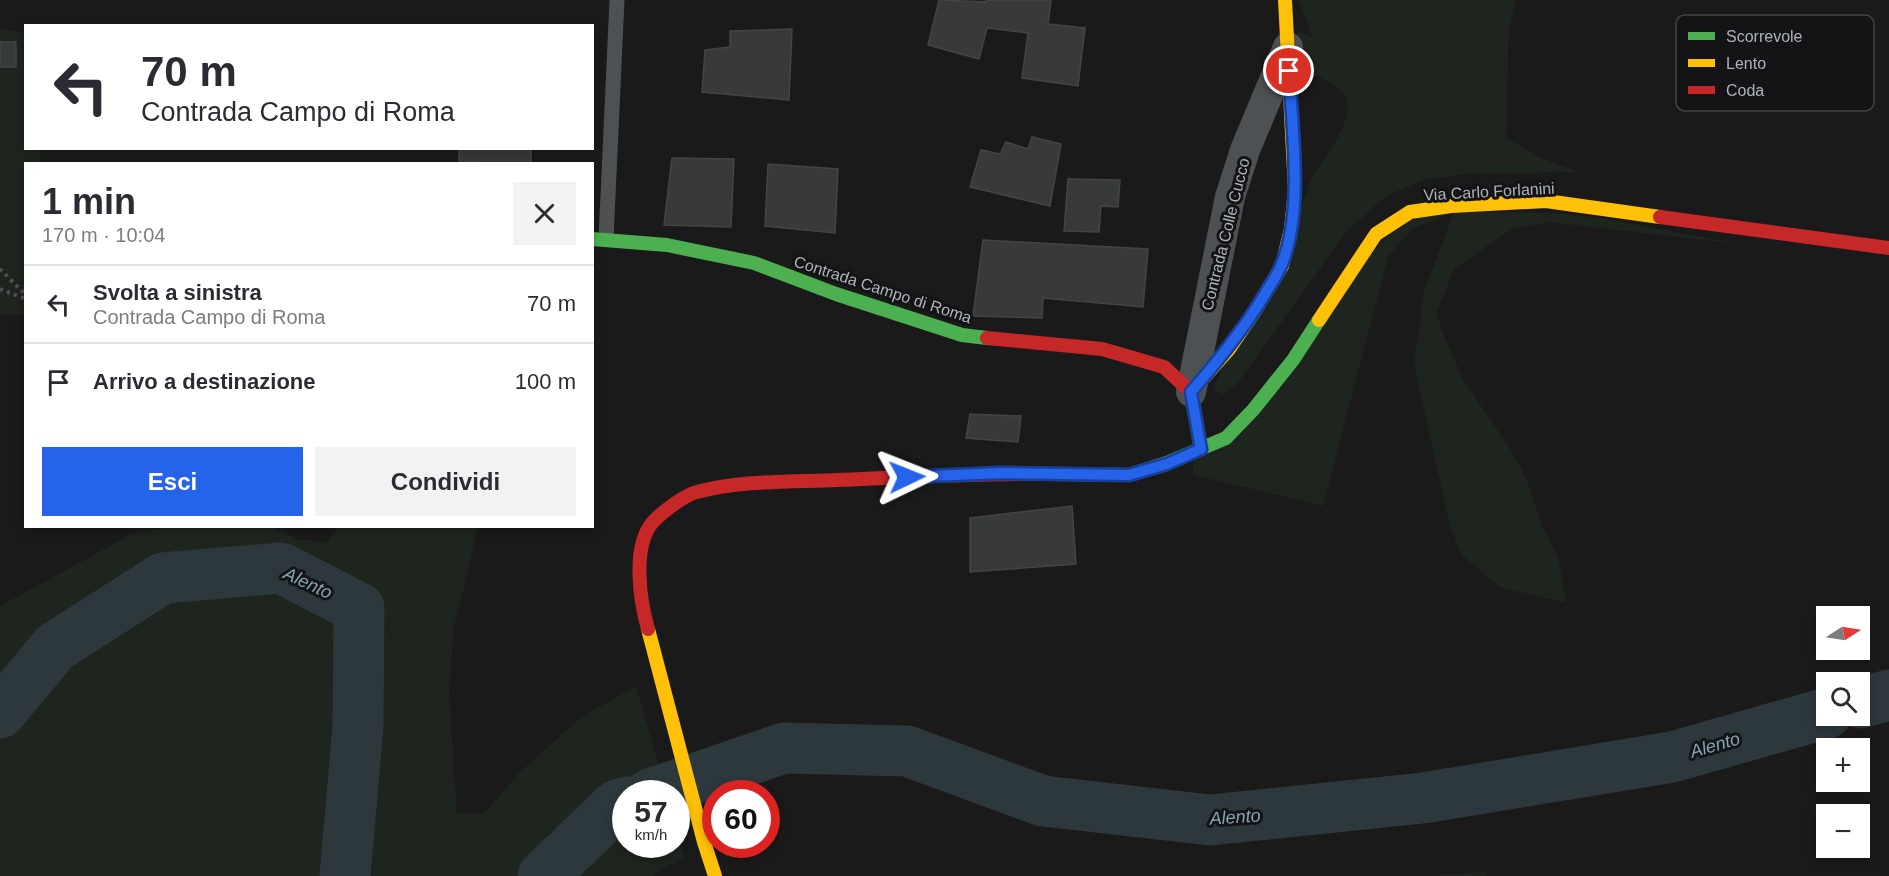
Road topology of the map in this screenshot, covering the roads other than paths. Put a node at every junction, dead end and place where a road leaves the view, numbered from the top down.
1 (617, 0) edge
2 (1285, 0) edge
3 (1288, 47) junction
4 (599, 239) edge
5 (1889, 248) edge
6 (1191, 392) junction
7 (1201, 449) junction
8 (715, 876) edge

1 - 4 lane
2 - 3 main road
3 - 6 street, Contrada Colle Cucco
3 - 6 main road
4 - 6 main road, Contrada Campo di Roma
5 - 7 main road, Via Carlo Forlanini
6 - 7 main road
7 - 8 main road

